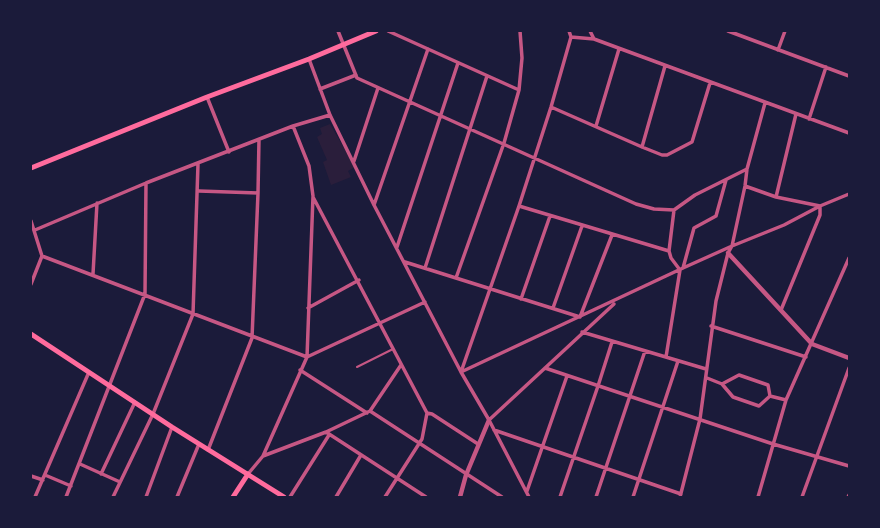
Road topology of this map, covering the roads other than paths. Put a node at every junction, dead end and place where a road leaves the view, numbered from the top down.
1 (338, 31) edge
2 (376, 31) edge
3 (388, 31) edge
4 (520, 31) edge
5 (569, 31) edge
6 (590, 31) edge
7 (728, 31) edge
8 (785, 31) edge
9 (571, 36) junction
10 (594, 39) junction
11 (344, 44) junction
12 (428, 49) junction
13 (620, 49) junction
14 (778, 50) junction
15 (308, 59) junction
16 (458, 63) junction
17 (665, 66) junction
18 (826, 67) junction
19 (356, 75) junction
20 (487, 76) junction
21 (849, 76) edge
22 (710, 83) junction
23 (378, 88) junction
24 (320, 89) junction
25 (519, 90) junction
26 (207, 97) junction
27 (409, 101) junction
28 (765, 103) junction
29 (551, 107) junction
30 (796, 114) junction
31 (330, 115) junction
32 (440, 116) junction
33 (809, 119) junction
34 (293, 126) junction
35 (596, 126) junction
36 (471, 128) junction
37 (849, 134) edge
38 (259, 139) junction
39 (504, 143) junction
40 (642, 147) junction
41 (229, 152) junction
42 (534, 158) junction
43 (354, 161) junction
44 (198, 164) junction
45 (31, 168) edge
46 (747, 169) junction
47 (726, 180) junction
48 (146, 183) junction
49 (745, 186) junction
50 (199, 191) junction
51 (258, 193) junction
52 (849, 194) edge
53 (313, 196) junction
54 (776, 197) junction
55 (97, 203) junction
56 (374, 204) junction
57 (519, 206) junction
58 (820, 206) junction
59 (674, 210) junction
60 (550, 216) junction
61 (31, 221) edge
62 (582, 226) junction
63 (35, 230) junction
64 (612, 235) junction
65 (732, 246) junction
66 (397, 247) junction
67 (669, 251) junction
68 (728, 253) junction
69 (42, 256) junction
70 (849, 258) edge
71 (405, 262) junction
72 (425, 268) junction
73 (682, 269) junction
74 (93, 274) junction
75 (456, 278) junction
76 (359, 280) junction
77 (31, 284) edge
78 (489, 289) junction
79 (145, 294) junction
80 (521, 299) junction
81 (618, 300) junction
82 (425, 302) junction
83 (308, 308) junction
84 (553, 308) junction
85 (781, 310) junction
86 (193, 314) junction
87 (580, 317) junction
88 (380, 323) junction
89 (712, 326) junction
90 (582, 332) junction
91 (31, 334) edge
92 (252, 338) junction
93 (612, 342) junction
94 (812, 344) junction
95 (394, 349) junction
96 (644, 351) junction
97 (666, 357) junction
98 (806, 357) junction
99 (307, 358) junction
100 (849, 358) edge
101 (678, 361) junction
102 (401, 365) junction
103 (358, 367) dead end
104 (545, 368) junction
105 (849, 368) edge
106 (706, 369) junction
107 (300, 370) junction
108 (89, 372) junction
109 (461, 372) junction
110 (567, 376) junction
111 (707, 378) junction
112 (722, 384) junction
113 (111, 386) junction
114 (598, 386) junction
115 (629, 396) junction
116 (770, 396) junction
117 (786, 400) junction
118 (135, 402) junction
119 (663, 407) junction
120 (369, 412) junction
121 (427, 413) junction
122 (153, 414) junction
123 (700, 419) junction
124 (489, 420) junction
125 (172, 427) junction
126 (494, 430) junction
127 (327, 433) junction
128 (199, 444) junction
129 (420, 444) junction
130 (478, 444) junction
131 (773, 444) junction
132 (544, 446) junction
133 (208, 450) junction
134 (361, 455) junction
135 (262, 456) junction
136 (574, 456) junction
137 (817, 456) junction
138 (80, 464) junction
139 (849, 466) edge
140 (605, 469) junction
141 (101, 474) junction
142 (248, 474) junction
143 (45, 475) junction
144 (466, 475) junction
145 (31, 476) edge
146 (397, 478) junction
147 (42, 480) junction
148 (638, 480) junction
149 (120, 482) junction
150 (71, 486) junction
151 (527, 491) junction
152 (681, 496) edge
153 (35, 497) edge
154 (66, 497) edge
155 (113, 497) edge
156 (146, 497) edge
157 (177, 497) edge
158 (233, 497) edge
159 (284, 497) edge
160 (290, 497) edge
161 (336, 497) edge
162 (385, 497) edge
163 (426, 497) edge
164 (460, 497) edge
165 (502, 497) edge
166 (529, 497) edge
167 (560, 497) edge
168 (596, 497) edge
169 (633, 497) edge
170 (758, 497) edge
171 (802, 497) edge

1 - 11 street
2 - 11 main road
3 - 12 street
4 - 25 street
5 - 9 street
6 - 10 street
7 - 14 street
8 - 14 street
9 - 10 street
9 - 29 street
10 - 13 street
11 - 15 main road
11 - 19 street
12 - 16 street
12 - 27 street
13 - 17 street
13 - 35 street
14 - 18 street
15 - 24 street
15 - 26 main road
16 - 20 street
16 - 32 street
17 - 22 street
17 - 40 street
18 - 21 street
18 - 33 street
19 - 23 street
19 - 24 street
20 - 25 street
20 - 36 street
22 - 28 street
22 - 40 street
23 - 27 street
23 - 43 street
24 - 31 street
25 - 39 street
26 - 41 street
26 - 45 main road
27 - 32 street
27 - 56 street
28 - 30 street
28 - 46 street
29 - 35 street
29 - 42 street
30 - 33 street
30 - 54 street
31 - 34 street
31 - 43 street
32 - 36 street
32 - 66 street
33 - 37 street
34 - 38 street
34 - 53 street
35 - 40 street
36 - 39 street
36 - 72 street
38 - 41 street
38 - 51 street
39 - 42 street
39 - 75 street
41 - 44 street
42 - 57 street
42 - 59 street
43 - 56 street
44 - 48 street
44 - 50 street
46 - 47 street
46 - 49 street
47 - 59 street
47 - 73 street
48 - 55 street
48 - 79 street
49 - 54 street
49 - 65 street
50 - 51 street
50 - 86 street
51 - 92 street
52 - 58 street
53 - 76 street
53 - 83 street
54 - 58 street
55 - 63 street
55 - 74 street
56 - 66 street
57 - 60 street
57 - 78 street
58 - 65 street
58 - 85 street
59 - 67 street
60 - 62 street
60 - 80 street
61 - 63 street
62 - 64 street
62 - 84 street
63 - 69 street
64 - 67 street
64 - 87 street
65 - 68 street
65 - 73 street
66 - 71 street
67 - 73 street
68 - 85 street
68 - 89 street
69 - 74 street
69 - 77 street
70 - 94 street
71 - 72 street
71 - 82 street
72 - 75 street
73 - 81 street
73 - 97 street
74 - 79 street
75 - 78 street
76 - 83 street
76 - 88 street
78 - 80 street
78 - 109 street
79 - 86 street
79 - 113 street
80 - 84 street
81 - 87 street
81 - 90 street
82 - 88 street
82 - 109 street
83 - 99 street
84 - 87 street
85 - 94 street
86 - 92 street
86 - 122 street
87 - 109 street
88 - 95 street
88 - 99 street
89 - 98 street
89 - 106 street
90 - 93 street
90 - 104 street
91 - 108 main road
92 - 99 street
92 - 133 street
93 - 96 street
93 - 114 street
94 - 98 street
94 - 100 street
95 - 102 street
95 - 103 lane
96 - 97 street
96 - 115 street
97 - 101 street
98 - 117 street
99 - 107 street
101 - 106 street
101 - 119 street
102 - 120 street
102 - 121 street
104 - 110 street
104 - 124 street
105 - 137 street
106 - 111 street
107 - 120 street
107 - 135 street
108 - 113 main road
108 - 143 street
109 - 124 street
110 - 114 street
110 - 132 street
111 - 112 street
111 - 123 street
112 - 116 street
112 - 116 street
113 - 118 main road
113 - 138 street
114 - 115 street
114 - 136 street
115 - 119 street
115 - 140 street
116 - 117 street
117 - 131 street
118 - 122 main road
118 - 141 street
119 - 123 street
119 - 148 street
120 - 127 street
120 - 129 street
121 - 129 street
121 - 130 street
122 - 125 main road
122 - 149 street
123 - 131 street
123 - 152 street
124 - 126 street
124 - 130 street
125 - 128 main road
125 - 156 street
126 - 132 street
126 - 151 street
127 - 134 street
127 - 135 street
127 - 160 street
128 - 133 main road
128 - 157 street
129 - 144 street
129 - 146 street
130 - 144 street
131 - 137 street
131 - 170 street
132 - 136 street
132 - 151 street
133 - 142 main road
134 - 146 street
134 - 161 street
135 - 142 street
136 - 140 street
136 - 167 street
137 - 139 street
137 - 171 street
138 - 141 street
138 - 150 street
140 - 148 street
140 - 168 street
141 - 149 street
142 - 158 main road
142 - 159 main road
143 - 147 street
143 - 150 street
144 - 164 street
144 - 165 street
145 - 147 street
146 - 162 street
146 - 163 street
147 - 153 street
148 - 152 street
148 - 169 street
149 - 155 street
150 - 154 street
151 - 166 street

